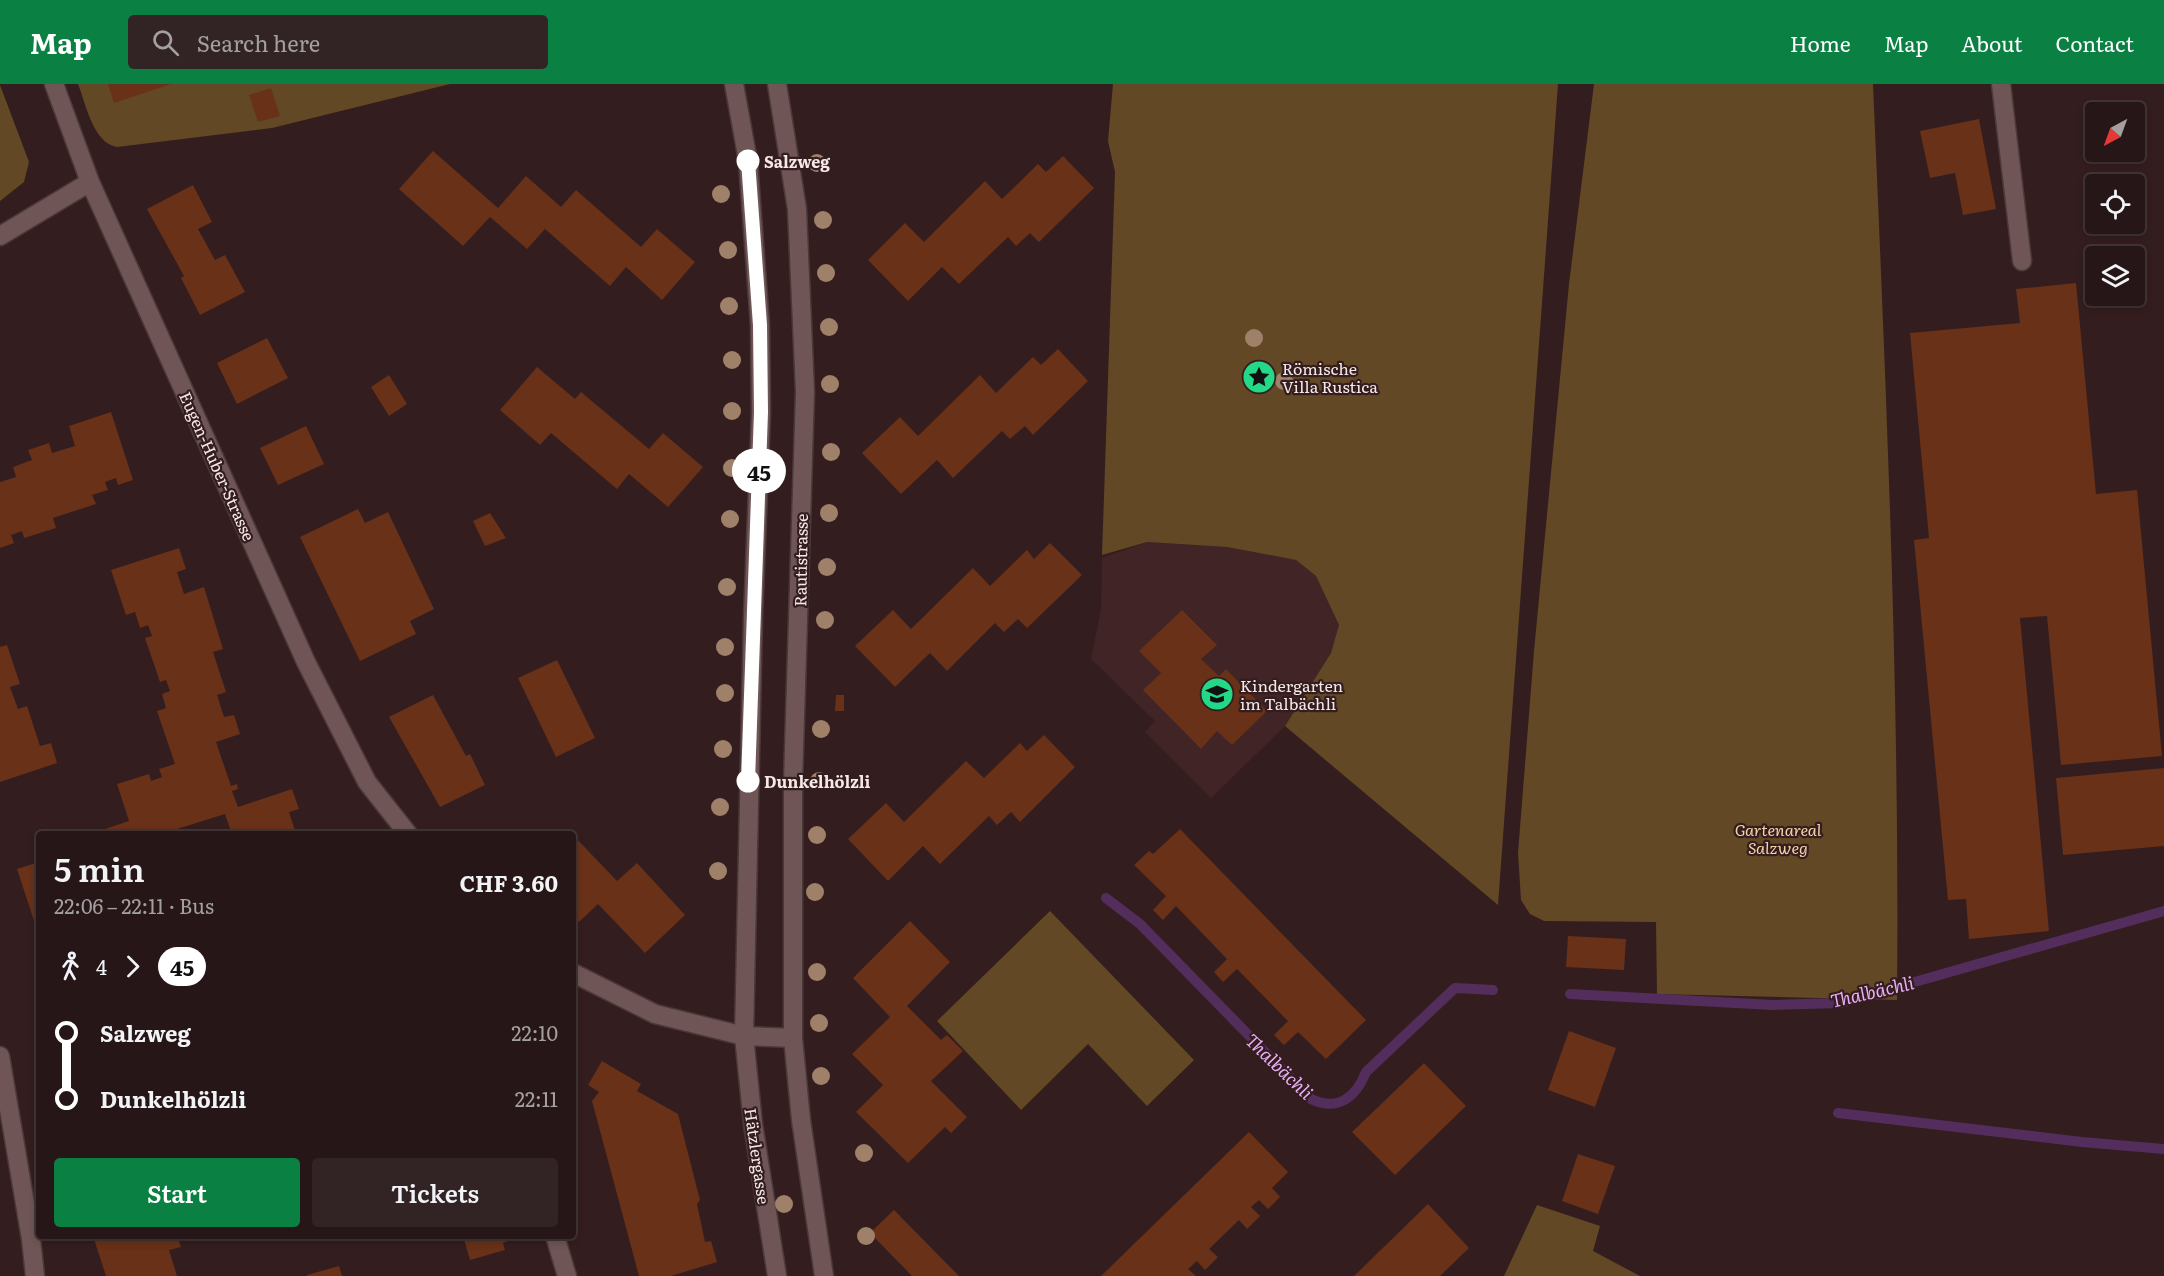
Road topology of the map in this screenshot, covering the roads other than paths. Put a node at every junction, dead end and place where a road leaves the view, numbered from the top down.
1 (54, 84) edge
2 (734, 84) edge
3 (777, 84) edge
4 (2001, 84) edge
5 (90, 182) junction
6 (0, 236) edge
7 (2022, 261) dead end
8 (406, 831) edge
9 (576, 979) edge
10 (744, 1036) junction
11 (793, 1038) junction
12 (0, 1056) edge
13 (556, 1239) edge
14 (34, 1276) edge
15 (567, 1276) edge
16 (777, 1276) edge
17 (824, 1276) edge

1 - 5 street, Eugen-Huber-Strasse
2 - 10 street
3 - 11 street, Rautistrasse
4 - 7 street
5 - 6 street
5 - 8 street, Eugen-Huber-Strasse
9 - 10 street
10 - 11 street
10 - 16 street, Hätzlergasse
11 - 17 street
12 - 14 street
13 - 15 street

